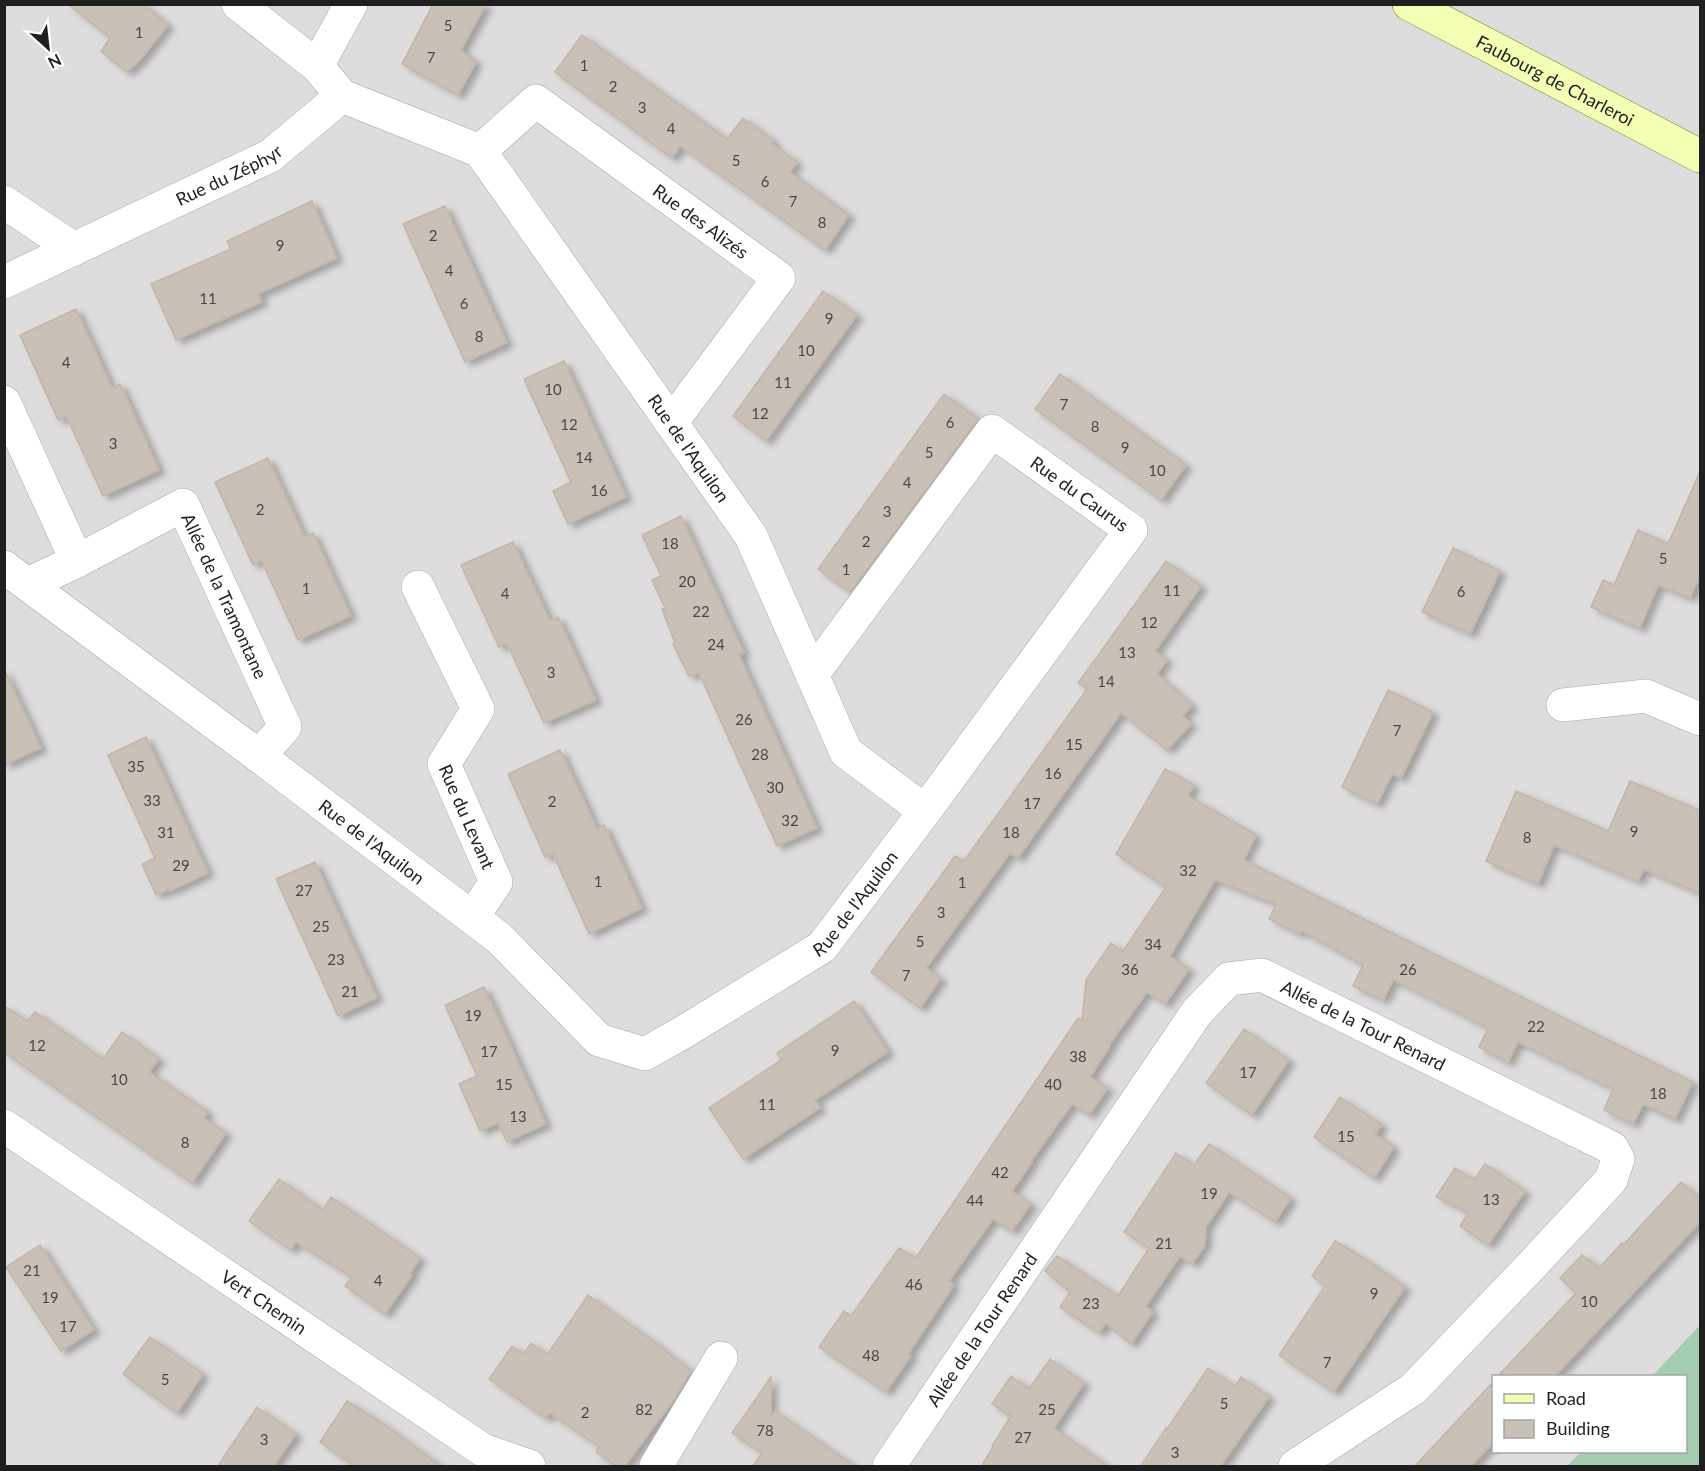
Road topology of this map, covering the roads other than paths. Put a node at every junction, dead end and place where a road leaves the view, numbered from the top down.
1 (238, 4) edge
2 (351, 4) edge
3 (1409, 4) edge
4 (317, 66) junction
5 (342, 96) junction
6 (480, 151) junction
7 (1701, 156) edge
8 (4, 202) edge
9 (74, 249) junction
10 (4, 282) edge
11 (4, 402) edge
12 (671, 423) junction
13 (77, 561) junction
14 (16, 576) edge
15 (418, 587) dead end
16 (812, 675) junction
17 (1563, 705) dead end
18 (1701, 719) edge
19 (259, 756) junction
20 (925, 811) junction
21 (472, 918) junction
22 (4, 1126) edge
23 (721, 1358) dead end
24 (529, 1467) edge
25 (656, 1467) edge
26 (889, 1467) edge
27 (1295, 1467) edge

1 - 4 street
2 - 4 street
3 - 7 main road, Faubourg de Charleroi
4 - 5 street
5 - 6 street
5 - 9 street, Rue du Zéphyr
6 - 12 street, Rue de l'Aquilon
6 - 12 street, Rue des Alizés
8 - 9 street
9 - 10 street, Rue du Zéphyr
11 - 13 street
12 - 16 street, Rue de l'Aquilon
13 - 14 street, Allée de la Tramontane
13 - 19 street, Allée de la Tramontane
14 - 19 street, Rue de l'Aquilon
15 - 21 street, Rue du Levant
16 - 20 street, Rue de l'Aquilon
16 - 20 street, Rue du Caurus
17 - 18 street
19 - 21 street, Rue de l'Aquilon
20 - 21 street, Rue de l'Aquilon
22 - 24 street, Vert Chemin
23 - 25 street
26 - 27 street, Allée de la Tour Renard

